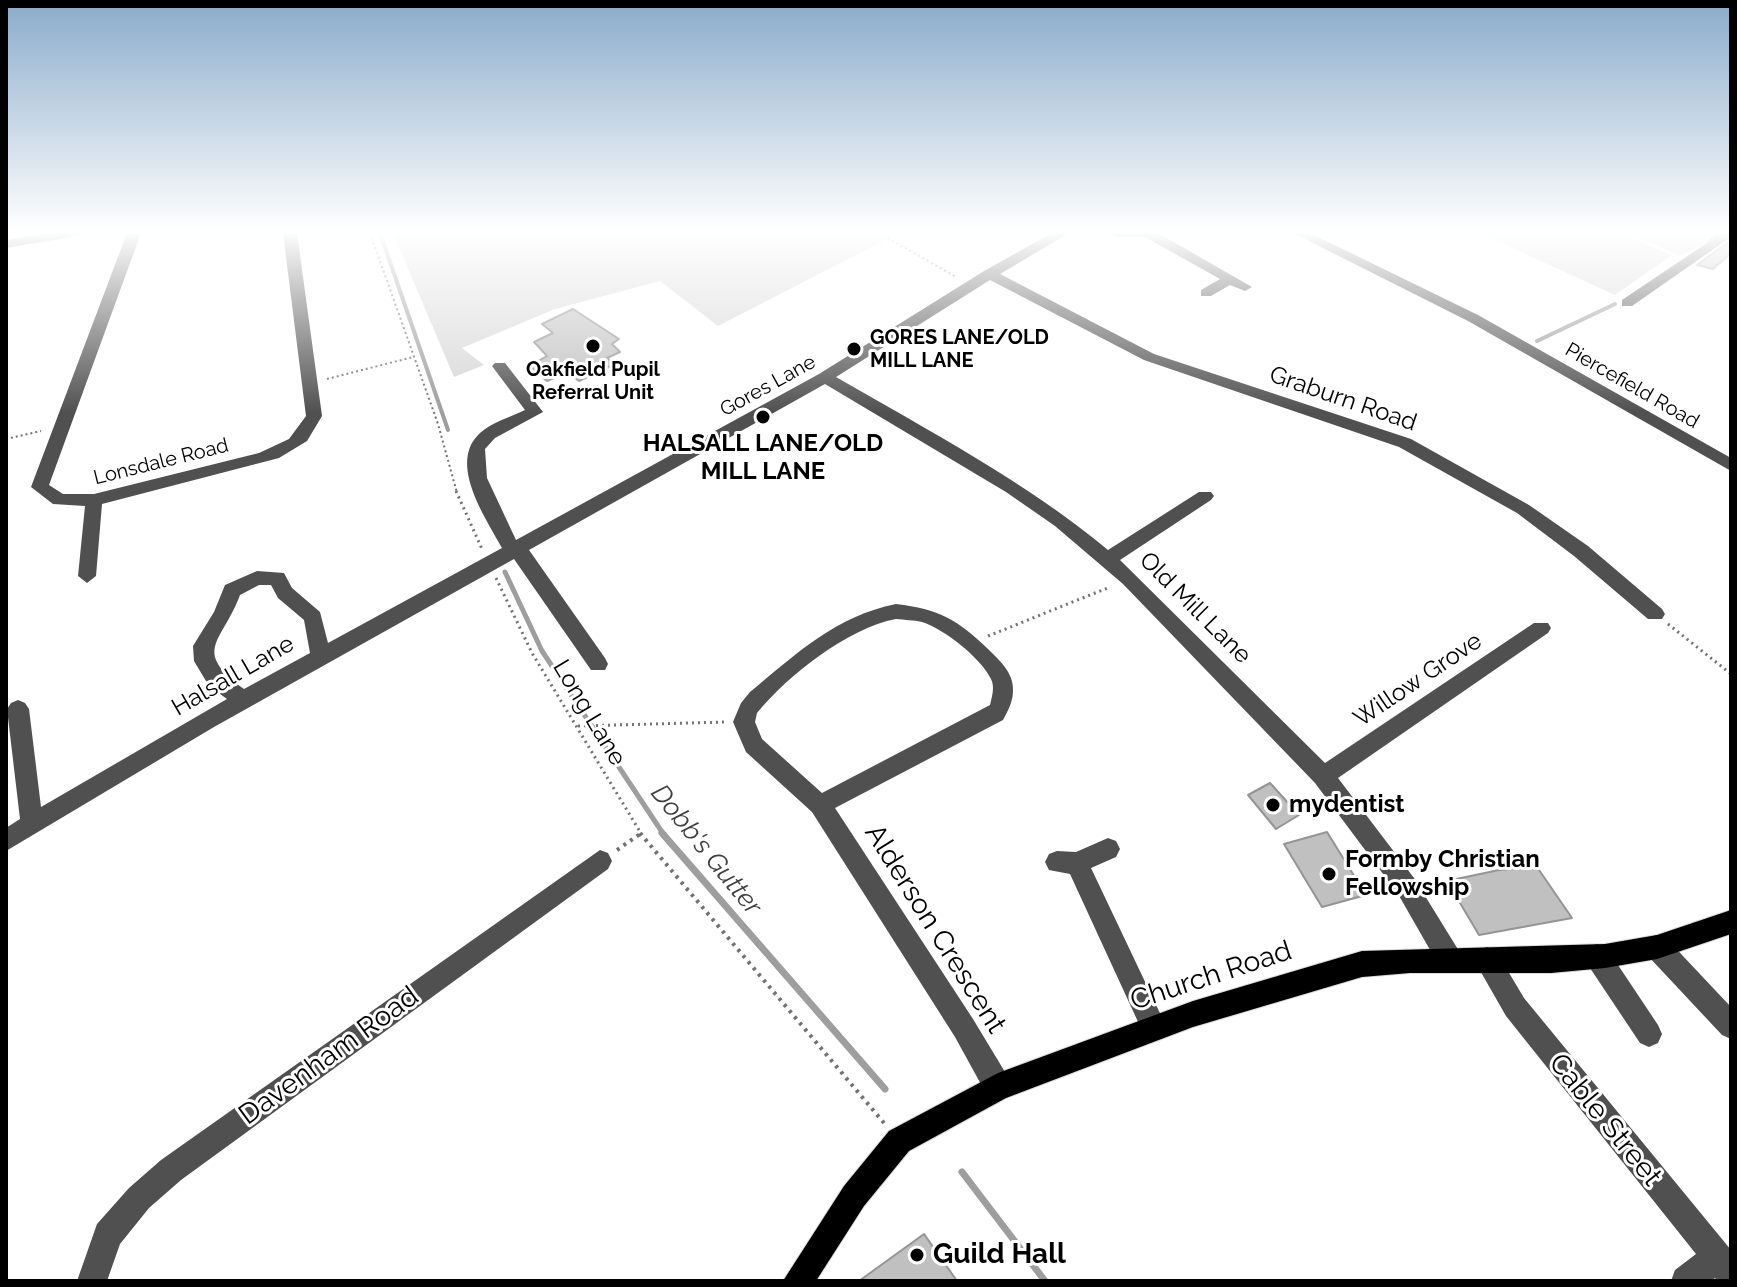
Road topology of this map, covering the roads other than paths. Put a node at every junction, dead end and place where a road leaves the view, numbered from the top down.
1 (112, 293) edge
2 (298, 293) edge
3 (958, 293) edge
4 (1022, 293) edge
5 (1422, 293) edge
6 (1641, 293) edge
7 (1627, 303) dead end
8 (500, 366) dead end
9 (825, 377) junction
10 (1731, 465) edge
11 (1205, 496) dead end
12 (94, 500) junction
13 (515, 551) junction
14 (1108, 559) junction
15 (489, 565) joint
16 (87, 576) dead end
17 (1655, 614) road end
18 (1541, 628) dead end
19 (321, 656) junction
20 (598, 664) dead end
21 (243, 700) junction
22 (18, 709) dead end
23 (1323, 776) junction
24 (820, 805) junction
25 (32, 824) junction
26 (6, 840) edge
27 (1108, 849) dead end
28 (600, 861) road end
29 (1731, 922) edge
30 (1657, 947) junction
31 (1597, 956) junction
32 (1450, 960) junction
33 (1487, 960) junction
34 (1731, 1026) edge
35 (1154, 1028) junction
36 (1649, 1034) dead end
37 (998, 1087) junction
38 (1724, 1266) edge
39 (92, 1281) edge
40 (798, 1281) edge
41 (1686, 1281) edge

1 - 12 street, Lonsdale Road
2 - 12 street, Lonsdale Road
3 - 9 street, Gores Lane
4 - 17 street, Graburn Road
5 - 10 street, Piercefield Road
6 - 7 street
8 - 13 street
9 - 13 street, Gores Lane
9 - 14 street, Old Mill Lane
11 - 14 street
12 - 16 street
13 - 15 street, Gores Lane
13 - 20 street
14 - 23 street, Old Mill Lane
15 - 19 street, Halsall Lane
18 - 23 street, Willow Grove
19 - 21 street, Halsall Lane
19 - 21 street
21 - 25 street, Halsall Lane
22 - 25 street
23 - 32 street, Old Mill Lane
24 - 24 street, Alderson Crescent
24 - 37 street, Alderson Crescent
25 - 26 street, Halsall Lane
27 - 35 street
28 - 39 street, Davenham Road
29 - 30 main road, Church Road
30 - 31 main road, Church Road
30 - 34 street
31 - 33 main road, Church Road
31 - 36 street
32 - 33 main road, Church Road
32 - 35 main road, Church Road
33 - 38 street, Cable Street
35 - 37 main road, Church Road
37 - 40 main road, Church Road
38 - 41 street

